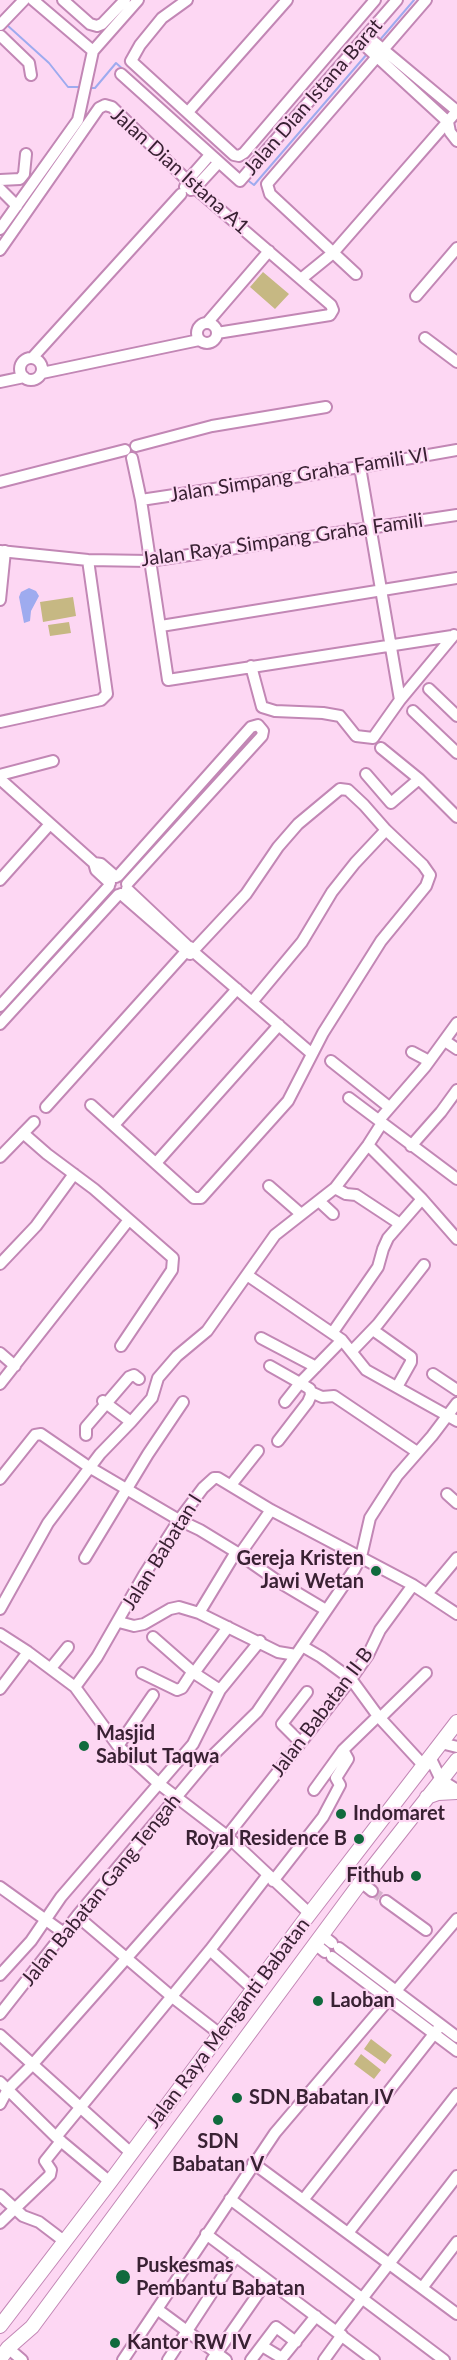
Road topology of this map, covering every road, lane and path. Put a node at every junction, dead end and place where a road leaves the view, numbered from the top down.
1 (24, 0) edge
2 (33, 0) edge
3 (63, 0) edge
4 (125, 0) edge
5 (138, 0) edge
6 (187, 0) edge
7 (287, 0) edge
8 (397, 0) edge
9 (426, 0) edge
10 (368, 3) edge
11 (381, 18) junction
12 (0, 31) edge
13 (366, 41) junction
14 (93, 51) junction
15 (379, 52) junction
16 (121, 74) dead end
17 (31, 75) dead end
18 (457, 111) edge
19 (188, 112) junction
20 (448, 122) junction
21 (457, 141) edge
22 (26, 154) dead end
23 (214, 159) junction
24 (0, 180) edge
25 (191, 184) junction
26 (0, 189) edge
27 (17, 206) junction
28 (0, 230) edge
29 (457, 248) edge
30 (0, 250) edge
31 (269, 251) junction
32 (333, 253) junction
33 (356, 274) dead end
34 (301, 279) junction
35 (416, 296) dead end
36 (207, 323) junction
37 (217, 333) junction
38 (425, 338) dead end
39 (198, 340) junction
40 (33, 357) junction
41 (457, 362) edge
42 (42, 373) junction
43 (24, 377) junction
44 (0, 382) edge
45 (326, 407) dead end
46 (457, 450) edge
47 (131, 451) junction
48 (360, 467) junction
49 (0, 482) edge
50 (141, 500) junction
51 (457, 515) edge
52 (370, 530) junction
53 (2, 551) edge
54 (88, 560) junction
55 (149, 561) junction
56 (457, 578) edge
57 (381, 590) junction
58 (0, 600) edge
59 (161, 626) junction
60 (455, 634) edge
61 (391, 646) junction
62 (251, 666) junction
63 (429, 689) dead end
64 (400, 700) junction
65 (413, 711) dead end
66 (457, 716) edge
67 (0, 722) edge
68 (381, 748) dead end
69 (457, 753) edge
70 (53, 761) dead end
71 (366, 774) dead end
72 (0, 777) edge
73 (419, 779) junction
74 (457, 817) edge
75 (50, 824) junction
76 (386, 830) junction
77 (0, 880) edge
78 (113, 880) junction
79 (123, 891) junction
80 (191, 952) junction
81 (237, 989) junction
82 (252, 1002) junction
83 (0, 1006) edge
84 (457, 1023) edge
85 (0, 1024) edge
86 (279, 1025) junction
87 (445, 1041) junction
88 (457, 1049) edge
89 (412, 1052) dead end
90 (311, 1053) junction
91 (332, 1061) dead end
92 (429, 1062) junction
93 (457, 1090) edge
94 (349, 1098) dead end
95 (91, 1105) dead end
96 (46, 1107) dead end
97 (389, 1107) junction
98 (381, 1121) junction
99 (34, 1122) dead end
100 (114, 1125) junction
101 (22, 1133) junction
102 (368, 1145) junction
103 (411, 1146) junction
104 (0, 1157) edge
105 (156, 1163) junction
106 (74, 1174) junction
107 (457, 1179) edge
108 (269, 1186) dead end
109 (335, 1188) junction
110 (422, 1199) junction
111 (319, 1201) junction
112 (302, 1214) junction
113 (333, 1214) dead end
114 (128, 1221) junction
115 (400, 1224) junction
116 (457, 1239) edge
117 (0, 1264) edge
118 (424, 1265) dead end
119 (247, 1275) junction
120 (373, 1330) junction
121 (333, 1332) junction
122 (261, 1338) dead end
123 (342, 1340) junction
124 (120, 1346) dead end
125 (352, 1351) junction
126 (0, 1353) edge
127 (15, 1366) junction
128 (270, 1366) dead end
129 (316, 1367) junction
130 (433, 1374) dead end
131 (140, 1379) dead end
132 (300, 1383) junction
133 (0, 1384) edge
134 (397, 1387) junction
135 (457, 1390) edge
136 (311, 1392) junction
137 (105, 1402) junction
138 (183, 1402) dead end
139 (285, 1402) dead end
140 (457, 1403) edge
141 (452, 1418) edge
142 (132, 1422) junction
143 (86, 1435) dead end
144 (278, 1440) dead end
145 (258, 1450) dead end
146 (417, 1452) junction
147 (89, 1467) junction
148 (1, 1477) edge
149 (231, 1485) junction
150 (128, 1490) junction
151 (447, 1494) dead end
152 (457, 1503) edge
153 (271, 1510) junction
154 (179, 1520) junction
155 (238, 1553) junction
156 (361, 1557) junction
157 (85, 1558) dead end
158 (457, 1558) edge
159 (413, 1585) junction
160 (427, 1594) junction
161 (0, 1609) edge
162 (326, 1610) junction
163 (199, 1613) junction
164 (457, 1614) edge
165 (118, 1624) junction
166 (227, 1629) junction
167 (0, 1634) edge
168 (153, 1637) dead end
169 (257, 1644) junction
170 (68, 1647) dead end
171 (28, 1652) junction
172 (296, 1655) junction
173 (51, 1668) junction
174 (194, 1672) junction
175 (142, 1673) dead end
176 (426, 1673) dead end
177 (349, 1682) junction
178 (75, 1687) junction
179 (0, 1689) edge
180 (220, 1690) junction
181 (307, 1692) dead end
182 (153, 1695) dead end
183 (377, 1718) junction
184 (457, 1722) edge
185 (300, 1742) junction
186 (442, 1744) junction
187 (118, 1746) junction
188 (457, 1747) edge
189 (343, 1750) junction
190 (457, 1760) edge
191 (429, 1762) junction
192 (441, 1778) junction
193 (158, 1783) junction
194 (314, 1790) dead end
195 (457, 1791) edge
196 (176, 1797) junction
197 (427, 1797) junction
198 (229, 1838) junction
199 (270, 1878) junction
200 (0, 1887) edge
201 (386, 1901) tunnel mouth
202 (310, 1914) junction
203 (77, 1916) junction
204 (457, 1919) edge
205 (45, 1920) junction
206 (426, 1930) dead end
207 (64, 1934) junction
208 (330, 1949) junction
209 (210, 1950) junction
210 (127, 1958) junction
211 (0, 1975) edge
212 (253, 1989) junction
213 (391, 1994) junction
214 (171, 1996) junction
215 (0, 2014) edge
216 (437, 2029) junction
217 (220, 2034) junction
218 (0, 2035) edge
219 (457, 2037) edge
220 (457, 2051) edge
221 (213, 2060) junction
222 (32, 2065) junction
223 (4, 2085) edge
224 (457, 2094) edge
225 (0, 2104) edge
226 (81, 2107) junction
227 (59, 2139) junction
228 (131, 2153) junction
229 (253, 2163) junction
230 (457, 2176) edge
231 (110, 2182) junction
232 (0, 2195) edge
233 (230, 2199) junction
234 (303, 2200) junction
235 (14, 2208) junction
236 (0, 2223) edge
237 (348, 2233) junction
238 (206, 2234) junction
239 (64, 2241) junction
240 (457, 2242) edge
241 (236, 2256) junction
242 (389, 2263) junction
243 (267, 2281) junction
244 (422, 2288) junction
245 (362, 2299) junction
246 (157, 2309) junction
247 (457, 2314) edge
248 (316, 2316) junction
249 (0, 2326) edge
250 (188, 2331) junction
251 (340, 2333) junction
252 (296, 2342) junction
253 (262, 2346) junction
254 (3, 2350) edge
255 (214, 2356) edge
256 (370, 2359) edge
257 (22, 2360) edge
258 (123, 2360) edge
259 (168, 2360) edge
260 (226, 2360) edge
261 (251, 2360) edge
262 (324, 2360) edge
263 (444, 2360) edge

1 - 12 street
2 - 14 street
3 - 4 street
5 - 14 street
6 - 19 street
7 - 19 street
8 - 11 street, Jalan Dian Istana Barat
9 - 15 street
10 - 11 street
10 - 19 street
11 - 13 street, Jalan Dian Istana Barat
12 - 17 street
13 - 15 street
13 - 23 street, Jalan Dian Istana Barat
14 - 27 street
15 - 18 street
15 - 20 street
15 - 32 street
16 - 23 street, Jalan Dian Istana Barat
18 - 20 street
20 - 21 street
20 - 32 street
22 - 24 street
23 - 25 street
25 - 30 street, Jalan Dian Istana A1
25 - 31 street, Jalan Dian Istana A1
25 - 40 street
26 - 27 street
27 - 28 street
29 - 35 street
31 - 34 street, Jalan Dian Istana A1
31 - 36 street
32 - 33 street
32 - 34 street
34 - 37 street, Jalan Dian Istana A1
36 - 37 street
36 - 39 street
37 - 39 street
38 - 41 street
39 - 42 street
40 - 42 street
40 - 43 street
42 - 43 street
43 - 44 street
45 - 47 street
46 - 48 street, Jalan Simpang Graha Famili VI
47 - 49 street
47 - 50 street
48 - 50 street, Jalan Simpang Graha Famili VI
48 - 52 street
50 - 55 street
51 - 52 street, Jalan Raya Simpang Graha Famili
52 - 55 street, Jalan Raya Simpang Graha Famili
52 - 57 street
53 - 54 street, Jalan Raya Simpang Graha Famili
53 - 58 street
54 - 55 street, Jalan Raya Simpang Graha Famili
54 - 67 street
55 - 59 street
56 - 57 street
57 - 59 street
57 - 61 street
59 - 62 street
60 - 61 street
60 - 64 street
61 - 62 street
61 - 64 street
62 - 64 street
63 - 66 street
65 - 69 street
68 - 73 street
70 - 72 street
71 - 73 street
72 - 75 street
73 - 74 street
75 - 77 street
75 - 78 street
76 - 80 street
76 - 82 street
76 - 90 street
78 - 79 street
78 - 79 street
78 - 79 street
78 - 83 street
79 - 80 street
79 - 85 street
80 - 81 street
80 - 96 street
81 - 82 street
81 - 100 street
82 - 86 street
84 - 87 street
86 - 90 street
86 - 105 street
87 - 88 street
87 - 92 street
89 - 92 street
90 - 105 street
91 - 97 street
92 - 97 street
93 - 103 street
94 - 98 street
95 - 100 street
97 - 98 street
98 - 102 street
98 - 103 street
99 - 101 street
100 - 105 street
101 - 104 street
101 - 106 street
102 - 109 street
102 - 110 street
103 - 107 street
106 - 114 street
106 - 117 street
108 - 112 street
109 - 111 street
109 - 115 street
110 - 115 street
110 - 116 street
111 - 112 street
111 - 113 street
112 - 119 street
114 - 124 street
114 - 127 street
115 - 121 street
118 - 120 street
119 - 121 street
119 - 142 street
120 - 125 street
120 - 134 street
121 - 123 street
122 - 129 street
123 - 125 street
123 - 129 street
125 - 134 street
126 - 127 street
127 - 133 street
128 - 132 street
129 - 132 street
130 - 135 street
131 - 137 street
132 - 136 street
132 - 139 street
134 - 141 street
136 - 144 street
136 - 146 street
137 - 142 street
137 - 143 street
138 - 150 street
140 - 141 street, Jalan Babatan Gang Tengah
141 - 146 street, Jalan Babatan Gang Tengah
142 - 147 street
145 - 149 street
146 - 156 street, Jalan Babatan Gang Tengah
147 - 148 street
147 - 150 street
147 - 161 street
149 - 153 street
149 - 154 street, Jalan Babatan I
150 - 154 street
150 - 157 street
151 - 152 street
153 - 155 street
153 - 156 street
154 - 155 street
154 - 165 street, Jalan Babatan I
155 - 162 street
155 - 163 street
156 - 159 street
156 - 162 street, Jalan Babatan Gang Tengah
158 - 160 street
159 - 160 street
159 - 177 street, Jalan Babatan II B
160 - 164 street
162 - 172 street, Jalan Babatan Gang Tengah
163 - 165 street
163 - 166 street
165 - 178 street, Jalan Babatan I
166 - 169 street
166 - 174 street
167 - 171 street
168 - 174 street
169 - 172 street
169 - 180 street
170 - 173 street
171 - 173 street
171 - 179 street
172 - 177 street
172 - 196 street, Jalan Babatan Gang Tengah
173 - 178 street
174 - 175 street
174 - 180 street
176 - 183 street
177 - 183 street
177 - 185 street, Jalan Babatan II B
178 - 187 street
180 - 193 street
181 - 185 street
182 - 187 street
183 - 189 street
183 - 191 street
184 - 186 main road, Jalan Raya Menganti Babatan
185 - 198 street, Jalan Babatan II B
186 - 188 street
186 - 191 main road, Jalan Raya Menganti Babatan
187 - 193 street
189 - 194 street
189 - 199 street
190 - 192 main road, Jalan Raya Menganti Babatan
191 - 192 street
191 - 202 main road, Jalan Raya Menganti Babatan
192 - 195 street
192 - 197 main road, Jalan Raya Menganti Babatan
193 - 196 street
193 - 205 street
195 - 197 main road
196 - 198 street
196 - 203 street, Jalan Babatan Gang Tengah
197 - 208 main road, Jalan Raya Menganti Babatan
198 - 199 street
198 - 210 street, Jalan Babatan II B
199 - 202 street
199 - 209 street
200 - 205 street
201 - 206 street
202 - 212 main road, Jalan Raya Menganti Babatan
203 - 207 street, Jalan Babatan Gang Tengah
203 - 210 street
204 - 213 street
205 - 207 street
205 - 211 street
207 - 215 street, Jalan Babatan Gang Tengah
208 - 213 street
208 - 221 main road, Jalan Raya Menganti Babatan
209 - 212 street
209 - 214 street
210 - 214 street
210 - 222 street, Jalan Babatan II B
212 - 217 main road, Jalan Raya Menganti Babatan
213 - 216 street
213 - 229 street
214 - 217 street
214 - 226 street
216 - 219 street
216 - 220 street
216 - 234 street
217 - 221 main road, Jalan Raya Menganti Babatan
218 - 222 street
221 - 228 main road, Jalan Raya Menganti Babatan
221 - 254 main road, Jalan Raya Menganti Babatan
222 - 223 street, Jalan Babatan II B
222 - 226 street
223 - 225 street, Jalan Babatan II B
223 - 227 street
224 - 237 street
226 - 227 street
226 - 228 street
227 - 231 street
227 - 235 street
228 - 231 main road, Jalan Raya Menganti Babatan
229 - 233 street
229 - 234 street
230 - 242 street
231 - 239 main road, Jalan Raya Menganti Babatan
232 - 235 street
233 - 238 street
233 - 245 street
234 - 237 street
235 - 236 street
235 - 239 street
237 - 242 street
238 - 241 street
238 - 246 street
239 - 249 main road, Jalan Raya Menganti Babatan
240 - 244 street
241 - 243 street
241 - 250 street
242 - 244 street
242 - 245 street
243 - 248 street
243 - 255 street
244 - 247 street
245 - 251 street
245 - 263 street
246 - 250 street
246 - 258 street
248 - 251 street
248 - 252 street
250 - 255 street
250 - 259 street
251 - 256 street
251 - 262 street
252 - 253 street
252 - 253 street
253 - 261 street
254 - 257 street
255 - 260 street

